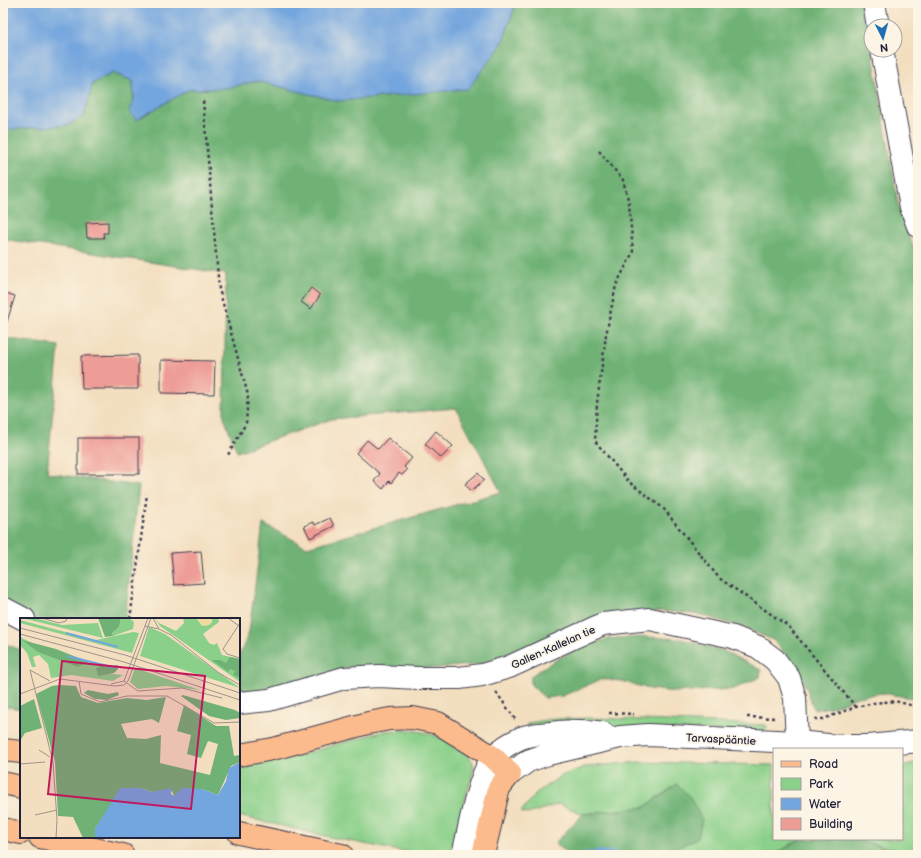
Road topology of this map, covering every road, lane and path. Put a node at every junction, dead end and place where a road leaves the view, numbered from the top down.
1 (874, 3) edge
2 (877, 18) edge
3 (883, 58) edge
4 (203, 101) dead end
5 (599, 150) dead end
6 (918, 226) edge
7 (228, 455) dead end
8 (147, 494) dead end
9 (3, 608) edge
10 (22, 618) edge
11 (130, 618) edge
12 (240, 704) edge
13 (856, 707) junction
14 (918, 707) edge
15 (608, 713) dead end
16 (639, 714) dead end
17 (741, 717) dead end
18 (522, 718) dead end
19 (515, 719) dead end
20 (796, 719) junction
21 (620, 737) junction
22 (918, 740) edge
23 (798, 742) junction
24 (3, 750) edge
25 (20, 752) edge
26 (240, 755) edge
27 (493, 757) junction
28 (510, 774) junction
29 (3, 783) edge
30 (20, 787) edge
31 (485, 803) junction
32 (3, 829) edge
33 (20, 833) edge
34 (240, 834) edge
35 (45, 838) edge
36 (123, 855) edge
37 (342, 855) edge
38 (463, 855) edge
39 (483, 855) edge

1 - 2 street
3 - 6 street
4 - 7 path
5 - 13 path
8 - 11 path
9 - 10 street
12 - 20 street, Gallen-Kallelan tie
13 - 14 path
13 - 20 path
15 - 16 path
17 - 20 path
18 - 19 path
20 - 23 street, Gallen-Kallelan tie
21 - 23 street, Tarvaspääntie
21 - 27 street, Tarvaspääntie
21 - 28 street, Tarvaspääntie
22 - 23 street, Tarvaspääntie
24 - 25 main road
26 - 27 main road
27 - 28 main road
27 - 31 street, Tarvaspääntie
28 - 31 main road, Tarvaspääntie
29 - 30 main road
31 - 38 street, Tarvaspääntie
31 - 39 main road, Tarvaspääntie
32 - 33 main road
34 - 37 main road
35 - 36 main road

